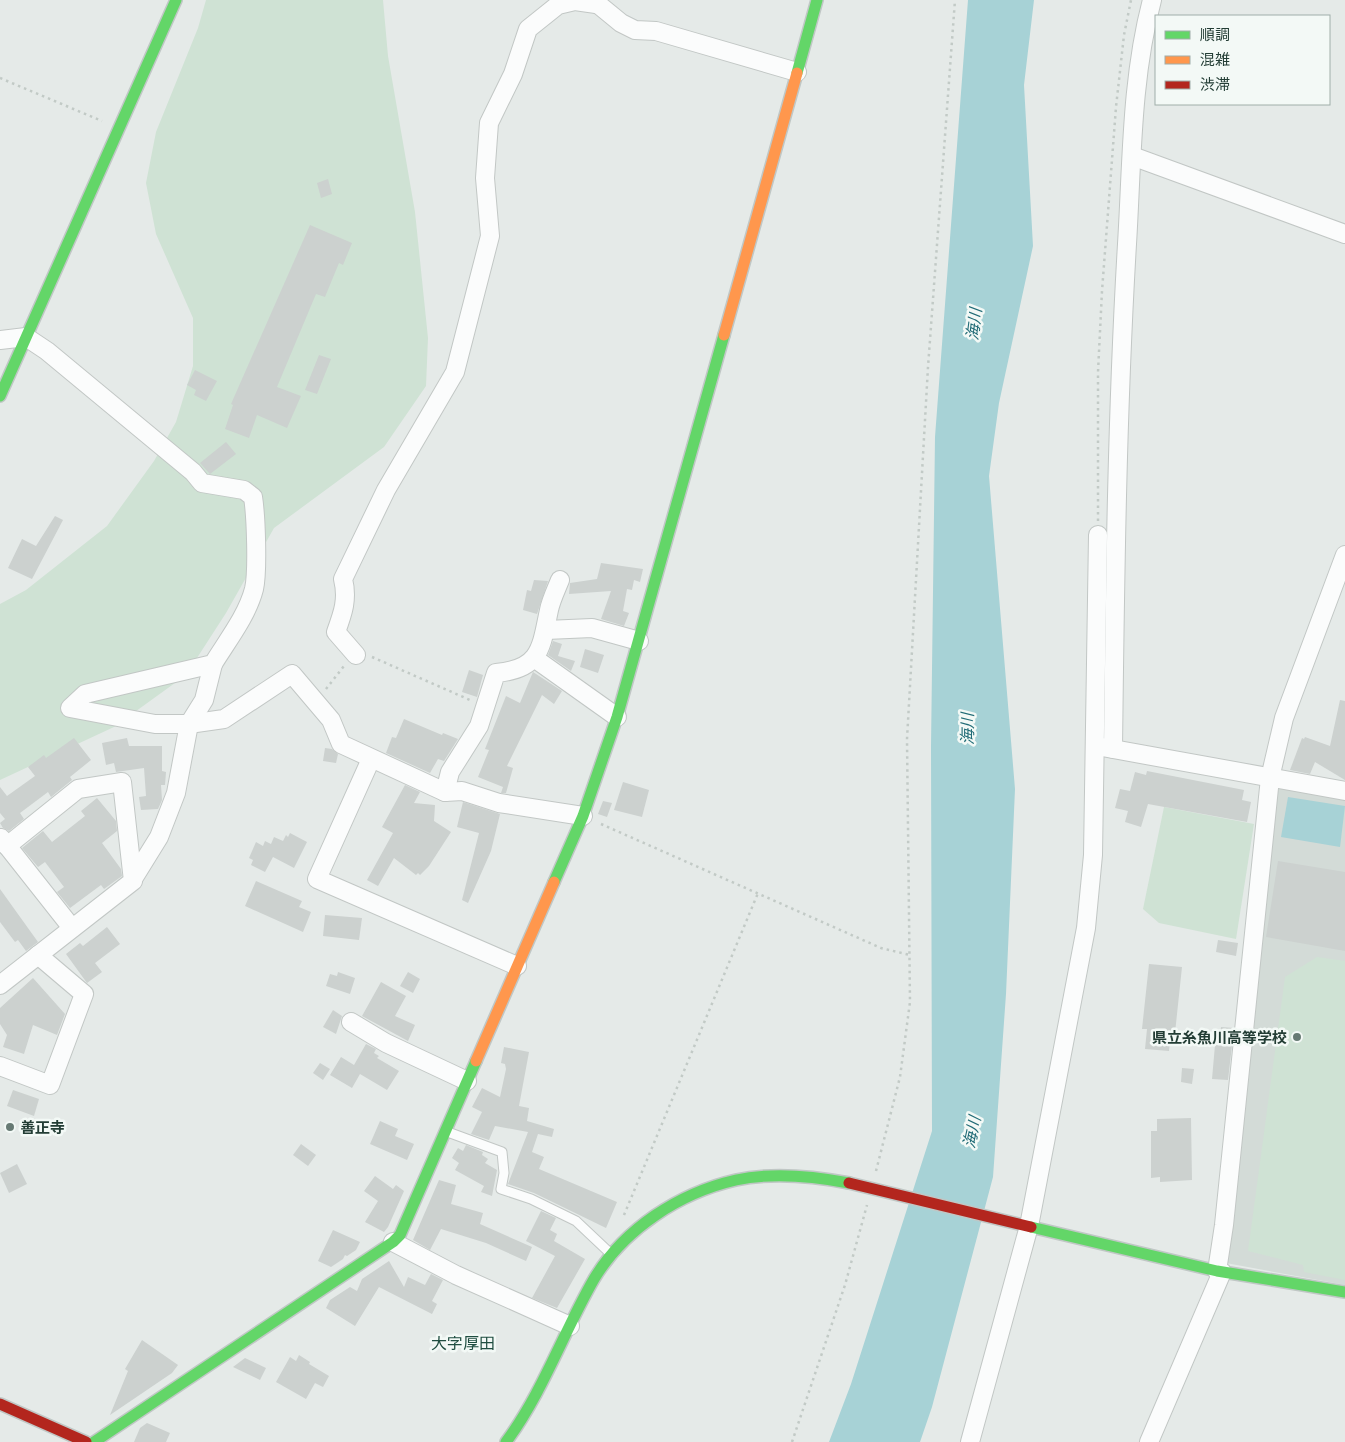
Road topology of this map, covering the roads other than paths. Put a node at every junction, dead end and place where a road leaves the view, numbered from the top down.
1 (176, 0) edge
2 (817, 0) edge
3 (1152, 0) edge
4 (595, 2) edge
5 (797, 72) junction
6 (1132, 156) junction
7 (1345, 234) edge
8 (26, 337) junction
9 (0, 340) edge
10 (0, 396) edge
11 (1098, 535) road end
12 (1345, 555) edge
13 (560, 580) dead end
14 (546, 630) junction
15 (638, 641) junction
16 (356, 655) road end
17 (534, 658) junction
18 (213, 664) junction
19 (617, 717) junction
20 (188, 724) junction
21 (1104, 748) junction
22 (371, 759) junction
23 (1270, 778) junction
24 (1345, 791) edge
25 (444, 792) junction
26 (583, 816) junction
27 (4, 841) edge
28 (133, 879) junction
29 (72, 928) junction
30 (38, 955) junction
31 (517, 966) junction
32 (0, 985) edge
33 (351, 1022) dead end
34 (0, 1066) edge
35 (467, 1081) junction
36 (445, 1131) junction
37 (1029, 1226) junction
38 (393, 1242) junction
39 (612, 1254) junction
40 (1220, 1271) junction
41 (1345, 1292) edge
42 (570, 1326) junction
43 (0, 1404) edge
44 (86, 1442) edge
45 (94, 1442) edge
46 (506, 1442) edge
47 (970, 1442) edge
48 (1149, 1442) edge

1 - 8 street
2 - 5 street
3 - 6 street
4 - 5 street
4 - 16 street
5 - 15 street
6 - 7 street
6 - 21 street
8 - 9 street
8 - 10 street
8 - 18 street
11 - 21 street
12 - 23 street
13 - 14 street
14 - 15 street
14 - 17 street
15 - 19 street
17 - 19 street
17 - 25 street
18 - 20 street
18 - 20 street
19 - 26 street
20 - 22 street
20 - 28 street
21 - 23 street
21 - 37 street
22 - 25 street
22 - 31 street
23 - 24 street
23 - 40 street
25 - 26 street
26 - 31 street
27 - 28 street
27 - 29 street
28 - 29 street
29 - 30 street
30 - 32 street
30 - 34 street
31 - 35 street
33 - 35 street
35 - 36 street
36 - 38 street
36 - 39 lane
37 - 39 street
37 - 40 street
37 - 47 street
38 - 42 street
38 - 45 street
39 - 42 street
40 - 41 street
40 - 48 street
42 - 46 street
43 - 44 street

